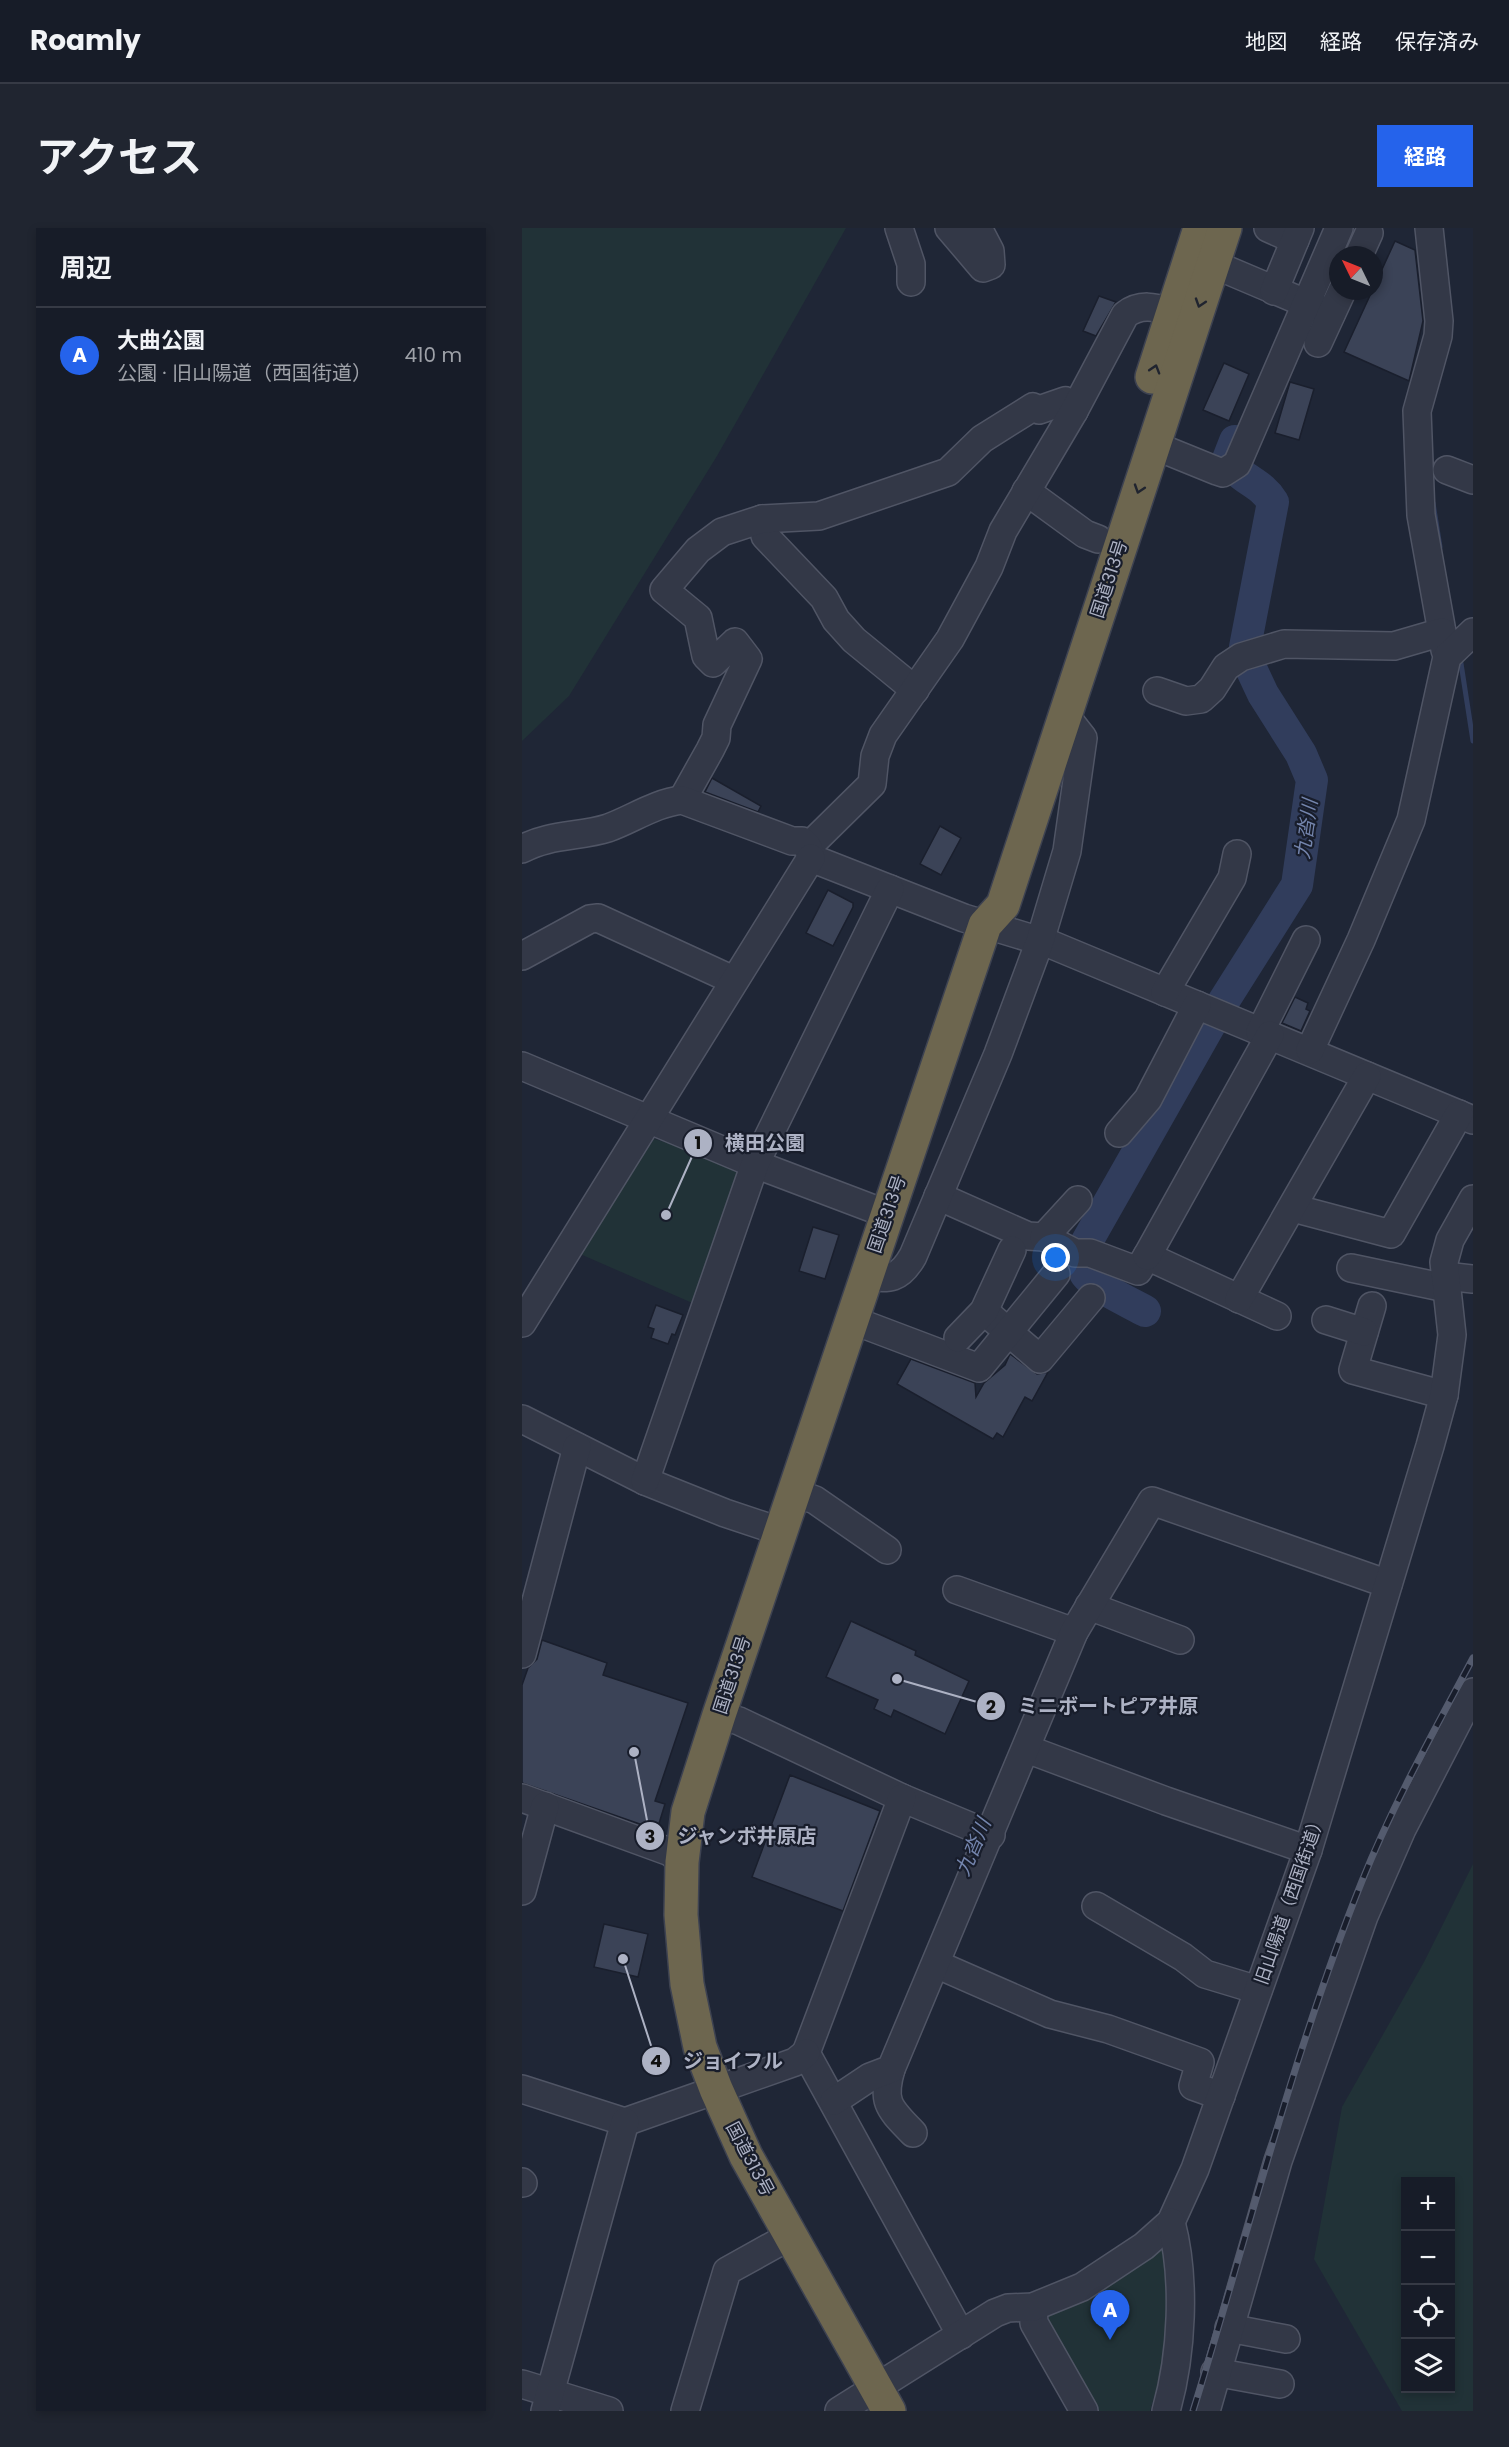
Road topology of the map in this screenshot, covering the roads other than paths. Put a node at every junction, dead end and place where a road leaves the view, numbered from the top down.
1 (899, 228) edge
2 (949, 228) edge
3 (978, 228) edge
4 (1200, 228) edge
5 (1225, 228) edge
6 (1268, 228) edge
7 (1339, 228) edge
8 (1428, 228) edge
9 (1298, 234) edge
10 (1213, 264) junction
11 (911, 282) dead end
12 (1274, 291) junction
13 (1337, 303) edge
14 (1305, 304) junction
15 (1172, 312) junction
16 (1318, 343) dead end
17 (1074, 411) junction
18 (1153, 445) junction
19 (1447, 470) dead end
20 (1473, 480) edge
21 (1026, 491) junction
22 (762, 519) junction
23 (1098, 539) junction
24 (1455, 644) edge
25 (915, 690) junction
26 (1157, 691) dead end
27 (1065, 715) junction
28 (682, 800) junction
29 (522, 849) edge
30 (810, 852) junction
31 (1237, 854) dead end
32 (890, 889) junction
33 (985, 925) junction
34 (1306, 940) dead end
35 (1040, 941) junction
36 (522, 956) edge
37 (733, 980) junction
38 (1165, 992) junction
39 (1211, 1011) junction
40 (1265, 1033) junction
41 (1310, 1050) junction
42 (522, 1067) edge
43 (1367, 1076) junction
44 (1466, 1117) edge
45 (649, 1118) junction
46 (1119, 1133) dead end
47 (755, 1164) junction
48 (938, 1196) junction
49 (1473, 1199) edge
50 (1078, 1200) dead end
51 (1293, 1208) junction
52 (887, 1214) junction
53 (1044, 1237) junction
54 (1012, 1250) dead end
55 (1147, 1256) junction
56 (1351, 1268) dead end
57 (1056, 1274) dead end
58 (866, 1276) junction
59 (1473, 1279) edge
60 (1445, 1282) junction
61 (1090, 1298) dead end
62 (1239, 1299) junction
63 (984, 1311) junction
64 (1277, 1316) dead end
65 (852, 1320) junction
66 (1326, 1320) dead end
67 (522, 1323) edge
68 (1009, 1335) junction
69 (958, 1338) dead end
70 (1444, 1395) junction
71 (522, 1419) edge
72 (577, 1447) junction
73 (645, 1481) junction
74 (793, 1492) junction
75 (780, 1531) junction
76 (887, 1550) dead end
77 (1388, 1584) junction
78 (957, 1590) dead end
79 (1089, 1606) junction
80 (1074, 1632) junction
81 (1180, 1640) dead end
82 (522, 1654) edge
83 (1473, 1692) edge
84 (719, 1715) junction
85 (1027, 1749) junction
86 (902, 1797) junction
87 (534, 1802) edge
88 (982, 1832) junction
89 (1308, 1850) junction
90 (682, 1862) junction
91 (522, 1891) edge
92 (1096, 1905) dead end
93 (936, 1964) junction
94 (1258, 1990) junction
95 (806, 2053) junction
96 (891, 2069) junction
97 (522, 2089) edge
98 (716, 2089) junction
99 (1221, 2096) junction
100 (834, 2101) junction
101 (626, 2122) junction
102 (913, 2133) dead end
103 (1171, 2222) junction
104 (792, 2235) junction
105 (1033, 2307) junction
106 (1229, 2328) junction
107 (961, 2335) junction
108 (1286, 2339) dead end
109 (1215, 2372) junction
110 (522, 2384) edge
111 (1280, 2384) dead end
112 (882, 2400) edge
113 (548, 2402) edge
114 (1175, 2408) edge
115 (609, 2411) edge
116 (685, 2411) edge
117 (839, 2411) edge
118 (1084, 2411) edge
119 (1206, 2411) edge

1 - 11 street
2 - 3 street
4 - 15 highway, 国道313号
5 - 10 highway, 国道313号
6 - 9 street
7 - 14 street
8 - 24 street
9 - 12 street
10 - 12 street
10 -> 18 highway, 国道313号
12 - 14 street
13 - 14 street
13 - 16 street
14 - 18 street
15 - 17 street
23 -> 15 highway, 国道313号
17 - 21 street
17 - 22 street
18 -> 27 highway, 国道313号
19 - 20 street
21 - 23 street
21 - 25 street
22 - 25 street
22 - 28 street
23 - 33 highway, 国道313号
24 - 26 street
24 - 41 street
25 - 30 street
27 - 33 highway, 国道313号
27 - 35 street
28 - 29 street
28 - 30 street
30 - 32 street
30 - 37 street
31 - 38 street
32 - 33 street
32 - 47 street
33 - 35 street
33 - 52 highway, 国道313号
34 - 40 street
35 - 38 street
35 - 48 street
36 - 37 street
37 - 45 street
38 - 39 street
39 - 40 street
39 - 46 street
40 - 41 street
40 - 55 street
41 - 43 street
42 - 45 street
43 - 44 street
43 - 51 street
44 - 51 street
45 - 47 street
45 - 67 street
47 - 52 street
47 - 73 street
48 - 53 street
48 - 58 street
49 - 60 street, 旧山陽道（西国街道）
50 - 53 street
51 - 62 street
52 - 58 highway, 国道313号
53 - 55 street
54 - 63 street
55 - 62 street
56 - 60 street
57 - 68 street
58 - 65 highway, 国道313号
59 - 60 street
60 - 70 street, 旧山陽道（西国街道）
61 - 68 street
62 - 64 street
63 - 68 street
63 - 69 street
65 - 68 street
65 - 74 highway, 国道313号
66 - 70 street
70 - 77 street, 旧山陽道（西国街道）
71 - 72 street
72 - 73 street
72 - 82 street
73 - 75 street
74 - 75 highway, 国道313号
74 - 76 street
75 - 84 highway, 国道313号
77 - 79 street
77 - 89 street, 旧山陽道（西国街道）
78 - 80 street
79 - 80 street
79 - 81 street
80 - 85 street
83 - 106 street
84 - 86 street
84 - 90 highway, 国道313号
85 - 88 street
85 - 89 street
86 - 88 street
86 - 95 street
87 - 90 street
87 - 91 street
88 - 93 street
89 - 94 street, 旧山陽道（西国街道）
90 - 98 highway, 国道313号
92 - 94 street
93 - 96 street
93 - 99 street
94 - 99 street, 旧山陽道（西国街道）
95 - 98 street
95 - 100 street
96 - 100 street
96 - 102 street
97 - 101 street
98 - 101 street
98 - 104 highway, 国道313号
99 - 103 street, 旧山陽道（西国街道）
100 - 107 street
101 - 113 street
103 - 105 street, 旧山陽道（西国街道）
103 - 114 street
104 - 112 highway, 国道313号
104 - 116 street
105 - 107 street, 旧山陽道（西国街道）
105 - 118 street
106 - 108 street
106 - 109 street
107 - 112 street, 旧山陽道（西国街道）
109 - 111 street
109 - 119 street
110 - 113 street
112 - 117 street, 旧山陽道（西国街道）
113 - 115 street

